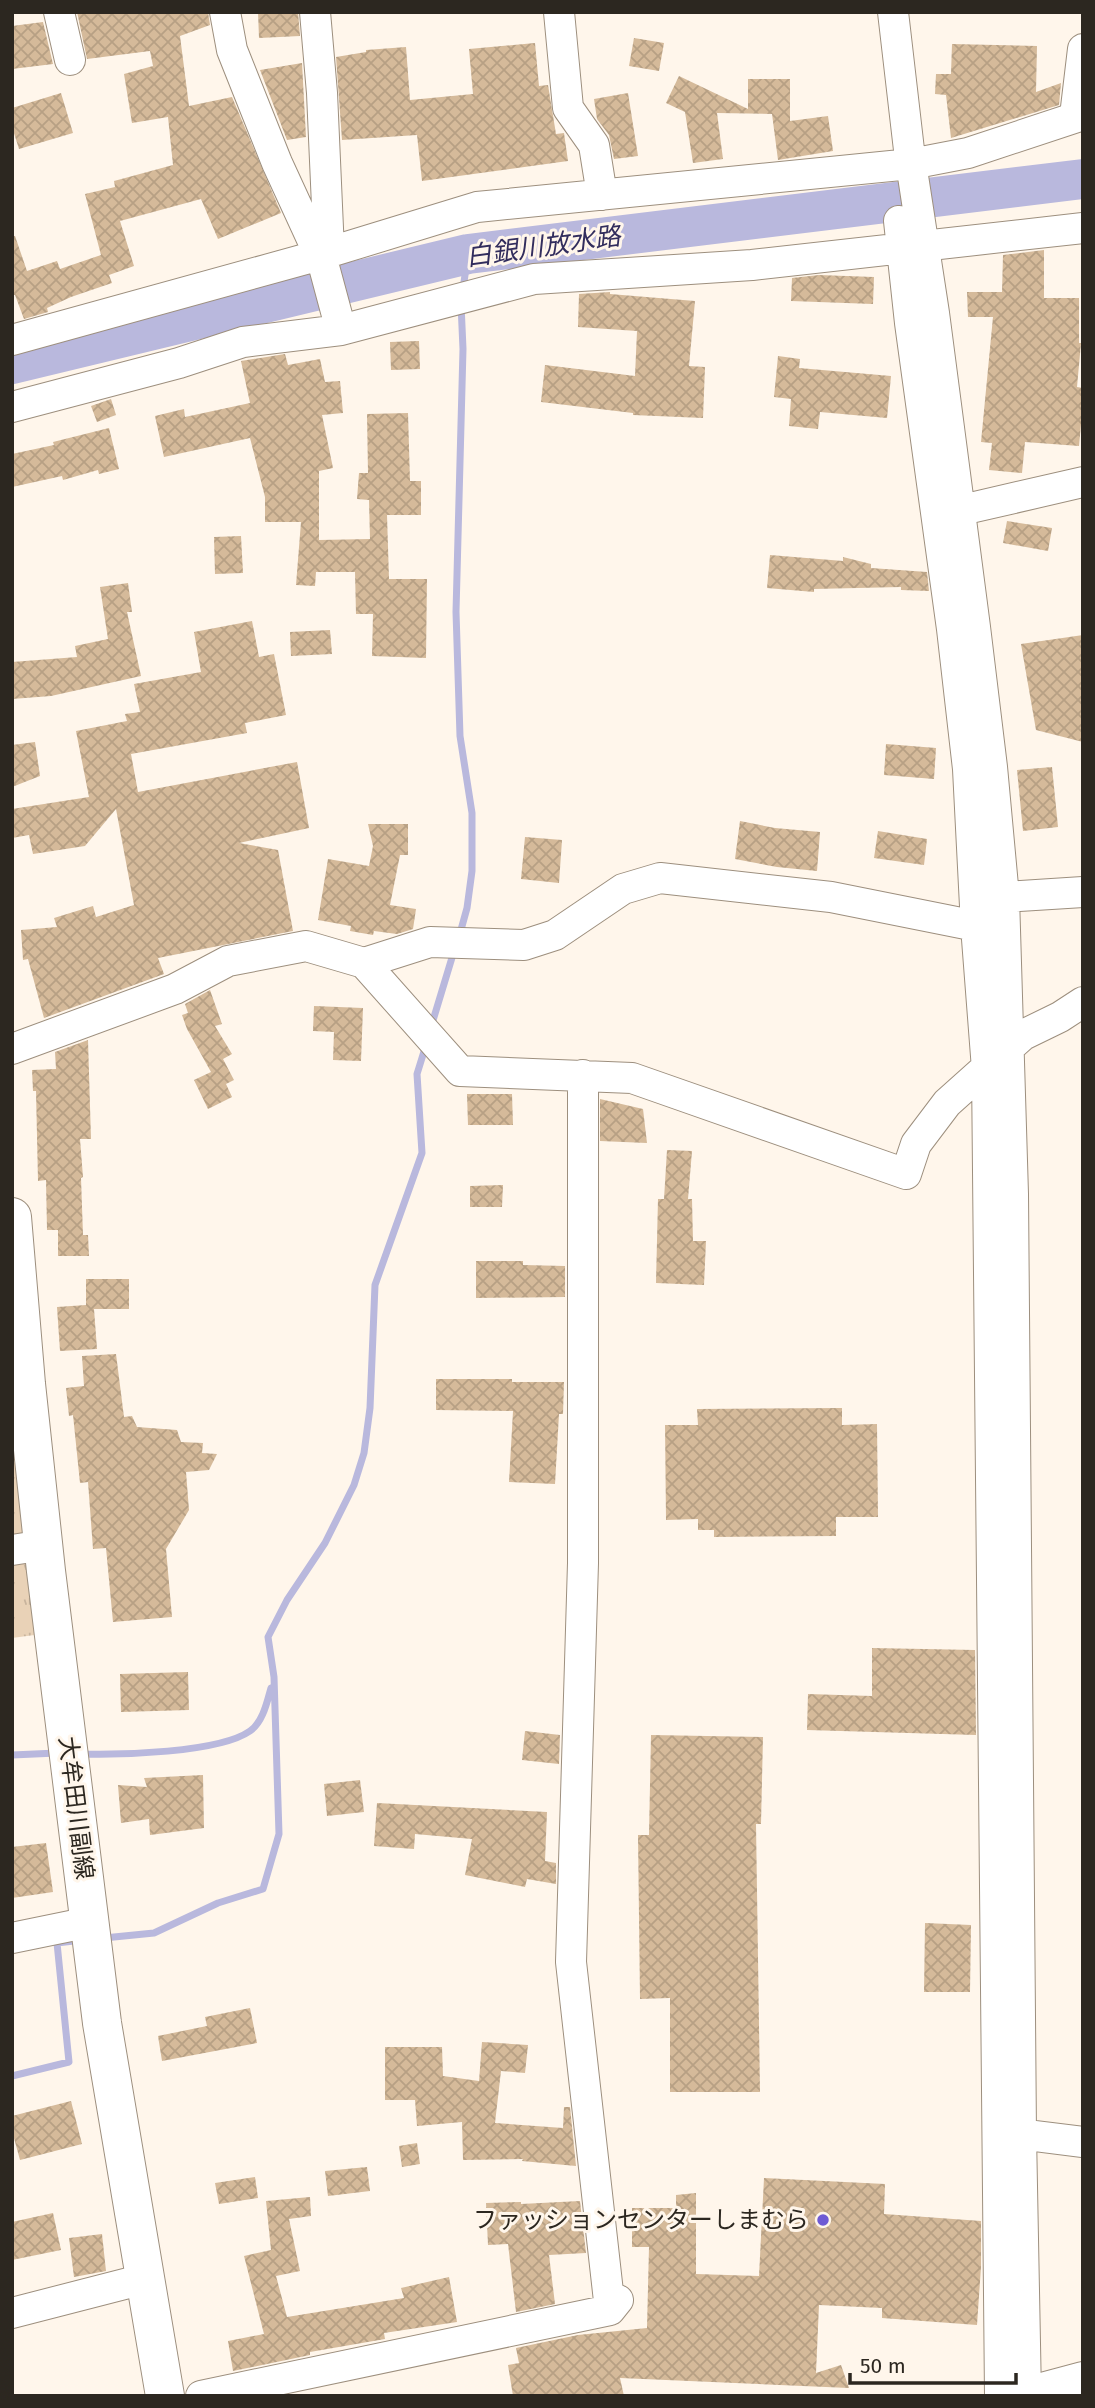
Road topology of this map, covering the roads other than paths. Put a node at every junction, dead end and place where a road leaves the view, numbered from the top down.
1 (59, 12) edge
2 (225, 12) edge
3 (315, 12) edge
4 (559, 12) edge
5 (873, 12) edge
6 (893, 12) edge
7 (1083, 49) edge
8 (70, 60) dead end
9 (1079, 115) edge
10 (902, 165) junction
11 (602, 195) junction
12 (1083, 228) edge
13 (913, 247) junction
14 (324, 256) junction
15 (340, 324) junction
16 (12, 340) edge
17 (12, 407) edge
18 (1083, 482) edge
19 (949, 513) junction
20 (1083, 892) edge
21 (1004, 897) junction
22 (976, 926) junction
23 (365, 963) junction
24 (1083, 1002) edge
25 (1009, 1048) junction
26 (12, 1049) edge
27 (987, 1069) junction
28 (583, 1075) junction
29 (12, 1217) edge
30 (19, 1385) edge
31 (90, 1922) junction
32 (12, 1938) edge
33 (1009, 2133) junction
34 (1083, 2142) edge
35 (144, 2279) junction
36 (12, 2313) edge
37 (1083, 2381) edge
38 (165, 2396) edge
39 (201, 2396) edge
40 (1000, 2396) edge
41 (1027, 2396) edge

1 - 8 street
2 - 14 street
3 - 14 street
4 - 11 street
5 - 10 street
6 - 10 street
7 - 9 street
9 - 10 street
10 - 11 street
10 - 13 street
11 - 14 street
12 - 13 street
13 - 15 street
13 - 19 street
14 - 15 street
14 - 16 street
15 - 17 street
18 - 19 street
19 - 21 street
19 - 22 street
20 - 21 street
21 - 22 street
21 - 25 street
22 - 23 street
22 - 27 street
23 - 26 street
23 - 28 street
24 - 25 street
25 - 27 street
25 - 33 street
27 - 28 street
27 - 33 street
28 - 39 street
29 - 30 main road, 大牟田川副線
30 - 31 main road, 大牟田川副線
31 - 32 street
31 - 35 main road, 大牟田川副線
33 - 34 street
33 - 40 street
33 - 41 street
35 - 36 street
35 - 38 main road, 大牟田川副線
37 - 41 main road

